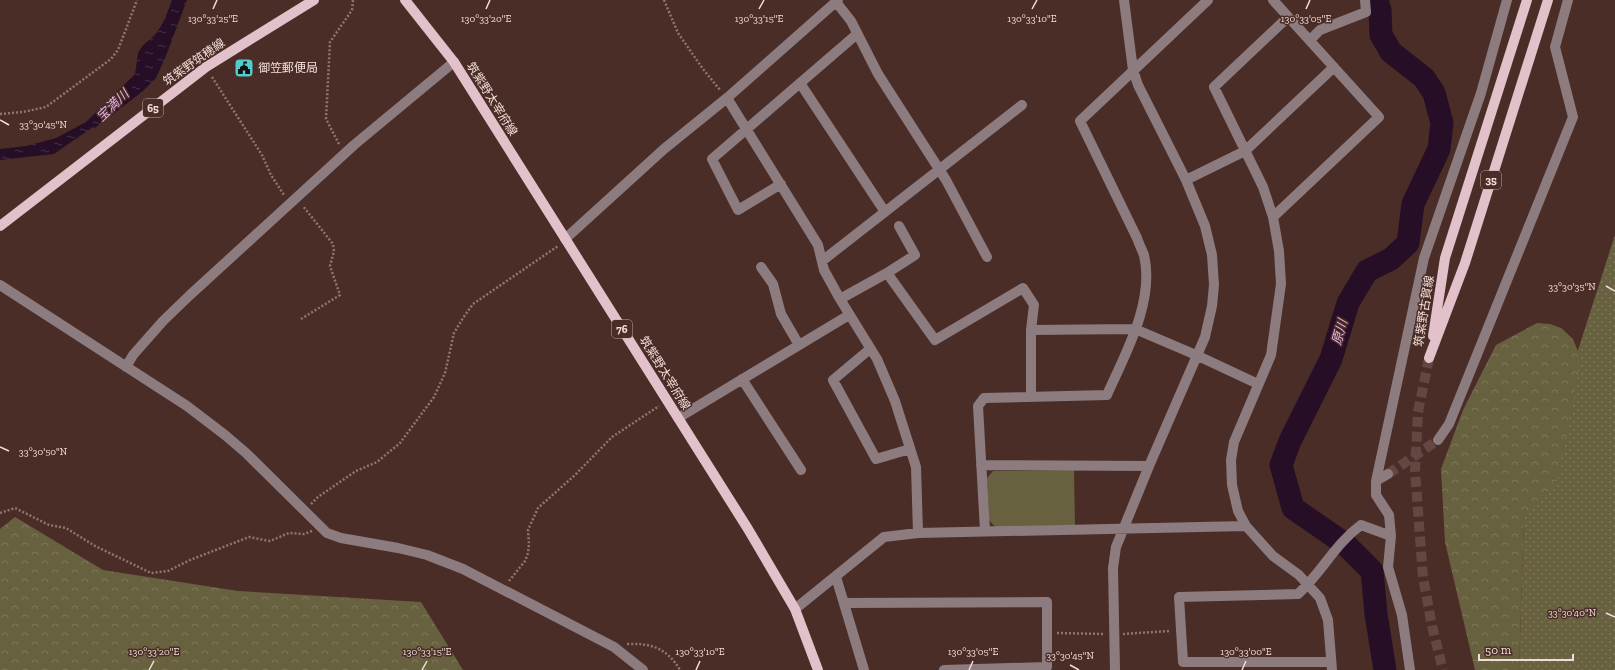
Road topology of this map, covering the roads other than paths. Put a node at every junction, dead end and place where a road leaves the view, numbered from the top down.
1 (314, 0) edge
2 (405, 0) edge
3 (1124, 0) edge
4 (1208, 0) edge
5 (1273, 0) edge
6 (1365, 0) edge
7 (1507, 0) edge
8 (1526, 0) edge
9 (1548, 0) edge
10 (1568, 0) edge
11 (837, 1) edge
12 (1288, 17) junction
13 (857, 34) junction
14 (1310, 40) junction
15 (454, 62) junction
16 (1334, 67) junction
17 (1133, 70) junction
18 (800, 83) junction
19 (727, 98) junction
20 (1022, 105) dead end
21 (747, 130) junction
22 (1245, 151) junction
23 (939, 170) junction
24 (1186, 180) junction
25 (781, 184) junction
26 (885, 212) junction
27 (1273, 217) junction
28 (0, 226) edge
29 (899, 226) dead end
30 (565, 239) junction
31 (987, 257) dead end
32 (822, 261) junction
33 (762, 268) dead end
34 (887, 273) junction
35 (0, 285) edge
36 (840, 299) junction
37 (849, 315) junction
38 (1135, 329) junction
39 (1031, 330) junction
40 (799, 345) junction
41 (870, 349) junction
42 (1196, 355) junction
43 (126, 367) junction
44 (742, 379) junction
45 (1258, 384) junction
46 (1031, 397) junction
47 (678, 418) junction
48 (1438, 440) tunnel mouth
49 (910, 449) junction
50 (981, 465) junction
51 (1149, 466) junction
52 (801, 470) dead end
53 (1388, 474) tunnel mouth
54 (1376, 482) junction
55 (1246, 526) junction
56 (1123, 528) junction
57 (985, 532) junction
58 (918, 533) junction
59 (1391, 536) junction
60 (836, 577) junction
61 (1308, 585) junction
62 (844, 603) junction
63 (795, 609) junction
64 (1331, 666) edge
65 (643, 670) edge
66 (818, 670) edge
67 (864, 670) edge
68 (944, 670) edge
69 (1115, 670) edge
70 (1410, 670) edge

1 - 28 main road, 筑紫野筑穂線 / 65
2 - 15 main road, 筑紫野太宰府線 / 76
3 - 17 street
4 - 17 street
5 - 12 street
6 - 14 street
7 - 54 street
8 - 9 main road, 筑紫野古賀線 / 35
10 - 48 street
11 - 13 street
11 - 19 street
12 - 14 street
12 - 22 street
13 - 18 street
13 - 23 street
14 - 16 street
15 - 30 main road, 筑紫野太宰府線 / 76
15 - 43 street
16 - 22 street
16 - 27 street
17 - 24 street
17 - 38 street
18 - 21 street
18 - 26 street
19 - 21 street
19 - 30 street
20 - 23 street
21 - 25 street
21 - 25 street
22 - 24 street
22 - 27 street
23 - 26 street
23 - 31 street
24 - 42 street
25 - 32 street
26 - 32 street
27 - 45 street
29 - 34 street
30 - 47 main road, 筑紫野太宰府線 / 76
32 - 36 street
33 - 40 street
34 - 36 street
34 - 39 street
35 - 43 street
36 - 37 street
37 - 40 street
37 - 41 street
38 - 39 street
38 - 42 street
38 - 46 street
39 - 46 street
40 - 44 street
41 - 49 street
41 - 49 street
42 - 45 street
42 - 51 street
43 - 65 street
44 - 47 street
44 - 52 street
45 - 55 street
46 - 50 street
47 - 63 main road, 筑紫野太宰府線 / 76
49 - 58 street
50 - 51 street
50 - 57 street
51 - 56 street
53 - 54 street
54 - 59 street
55 - 56 street
55 - 61 street
56 - 57 street
56 - 69 street
57 - 58 street
58 - 60 street
59 - 61 street
59 - 70 street
60 - 62 street
60 - 63 street
61 - 64 street
61 - 64 street
62 - 67 street
62 - 68 street
63 - 66 main road, 筑紫野太宰府線 / 76

